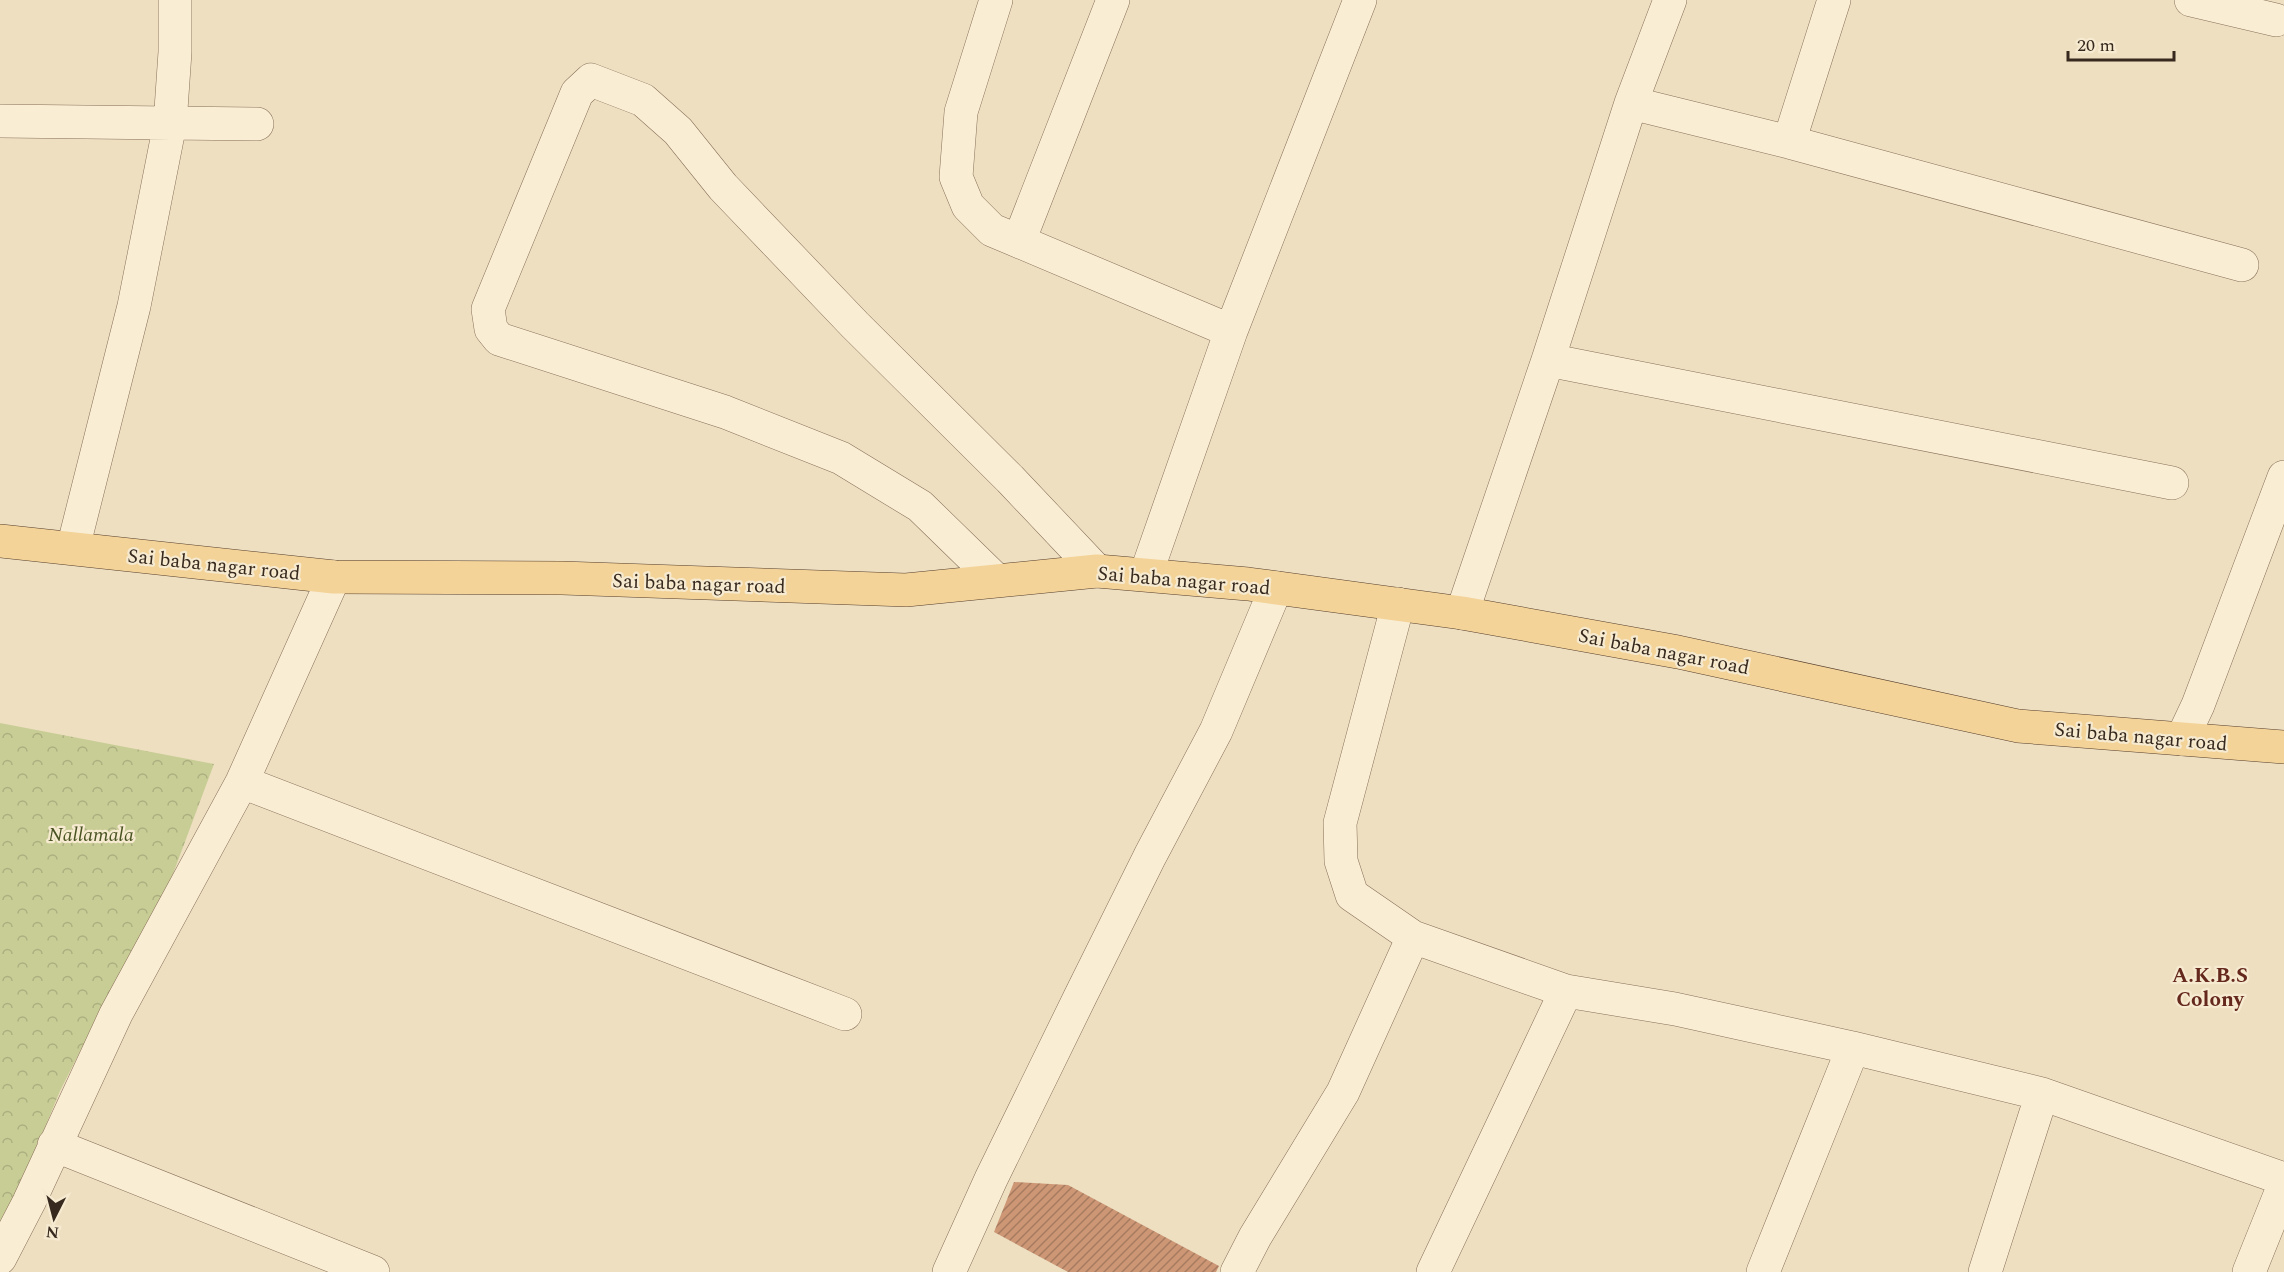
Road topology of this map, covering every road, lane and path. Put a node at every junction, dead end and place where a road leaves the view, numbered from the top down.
1 (175, 0) edge
2 (996, 0) edge
3 (1113, 0) edge
4 (1360, 0) edge
5 (1670, 0) edge
6 (1834, 0) edge
7 (2191, 0) edge
8 (2276, 20) dead end
9 (1631, 103) junction
10 (0, 121) edge
11 (170, 124) junction
12 (257, 124) dead end
13 (1790, 142) junction
14 (1018, 241) junction
15 (2242, 265) dead end
16 (1231, 331) junction
17 (1548, 360) junction
18 (2284, 477) edge
19 (2172, 483) dead end
20 (0, 541) edge
21 (73, 548) junction
22 (1097, 571) junction
23 (1146, 574) junction
24 (334, 577) junction
25 (996, 580) junction
26 (1276, 588) junction
27 (1398, 604) junction
28 (1462, 613) junction
29 (2182, 739) junction
30 (2284, 747) edge
31 (242, 782) junction
32 (1413, 937) junction
33 (1566, 991) junction
34 (845, 1014) dead end
35 (1853, 1048) junction
36 (2042, 1094) junction
37 (54, 1145) junction
38 (2284, 1179) edge
39 (2284, 1185) edge
40 (0, 1258) edge
41 (373, 1272) edge
42 (949, 1272) edge
43 (1237, 1272) edge
44 (1433, 1272) edge
45 (1763, 1272) edge
46 (1985, 1272) edge
47 (2249, 1272) edge

1 - 11 street
2 - 14 street
3 - 14 street
4 - 16 street
5 - 9 street
6 - 13 street
7 - 8 street
9 - 13 street
9 - 17 street
10 - 11 street
11 - 12 street
11 - 21 street
13 - 15 street
14 - 16 street
16 - 23 street
17 - 19 street
17 - 28 street
18 - 29 street
20 - 21 main road, Sai baba nagar road
21 - 24 main road, Sai baba nagar road
22 - 23 main road, Sai baba nagar road
22 - 25 main road, Sai baba nagar road
22 - 25 street
23 - 26 main road, Sai baba nagar road
24 - 25 main road, Sai baba nagar road
24 - 31 street
26 - 27 main road, Sai baba nagar road
26 - 42 street
27 - 28 main road, Sai baba nagar road
27 - 32 street
28 - 29 main road, Sai baba nagar road
29 - 30 main road, Sai baba nagar road
31 - 34 street
31 - 37 street
32 - 33 street
32 - 43 street
33 - 35 street
33 - 44 street
35 - 36 street
35 - 45 street
36 - 38 street
36 - 46 street
37 - 40 street
37 - 41 street
39 - 47 street

